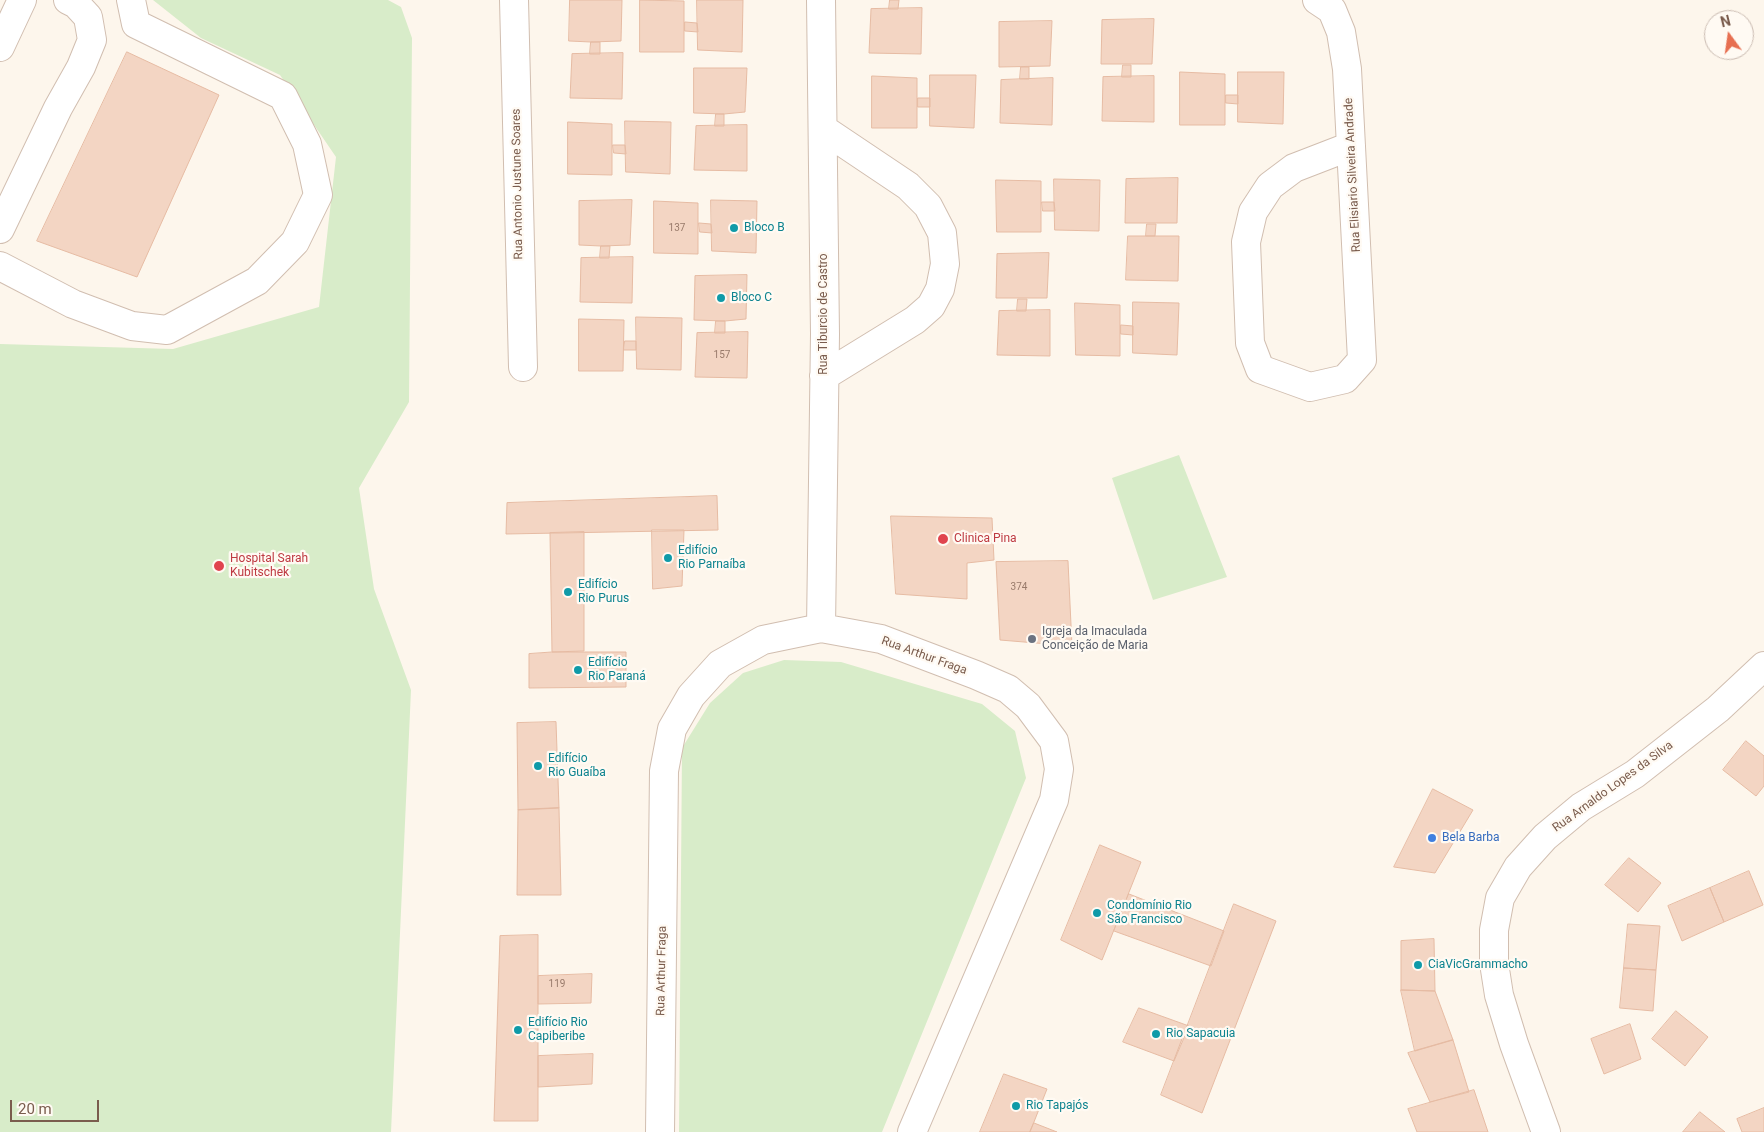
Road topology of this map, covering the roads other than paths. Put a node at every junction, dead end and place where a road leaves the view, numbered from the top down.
1 (22, 0) edge
2 (68, 0) edge
3 (131, 0) edge
4 (514, 0) edge
5 (821, 0) edge
6 (1317, 0) edge
7 (0, 47) edge
8 (823, 129) junction
9 (1351, 146) junction
10 (0, 229) edge
11 (0, 266) edge
12 (523, 367) dead end
13 (824, 376) junction
14 (821, 628) junction
15 (1764, 666) edge
16 (660, 1132) edge
17 (912, 1132) edge
18 (1546, 1132) edge

1 - 7 street
2 - 10 street
3 - 11 street
4 - 12 street, Rua Antonio Justune Soares
5 - 8 street, Rua Tiburcio de Castro
6 - 9 street, Rua Elisiario Silveira Andrade
8 - 13 street, Rua Tiburcio de Castro
8 - 13 street
9 - 9 street, Rua Elisiario Silveira Andrade
13 - 14 street, Rua Tiburcio de Castro
14 - 16 street, Rua Arthur Fraga
14 - 17 street, Rua Arthur Fraga
15 - 18 street, Rua Arnaldo Lopes da Silva

